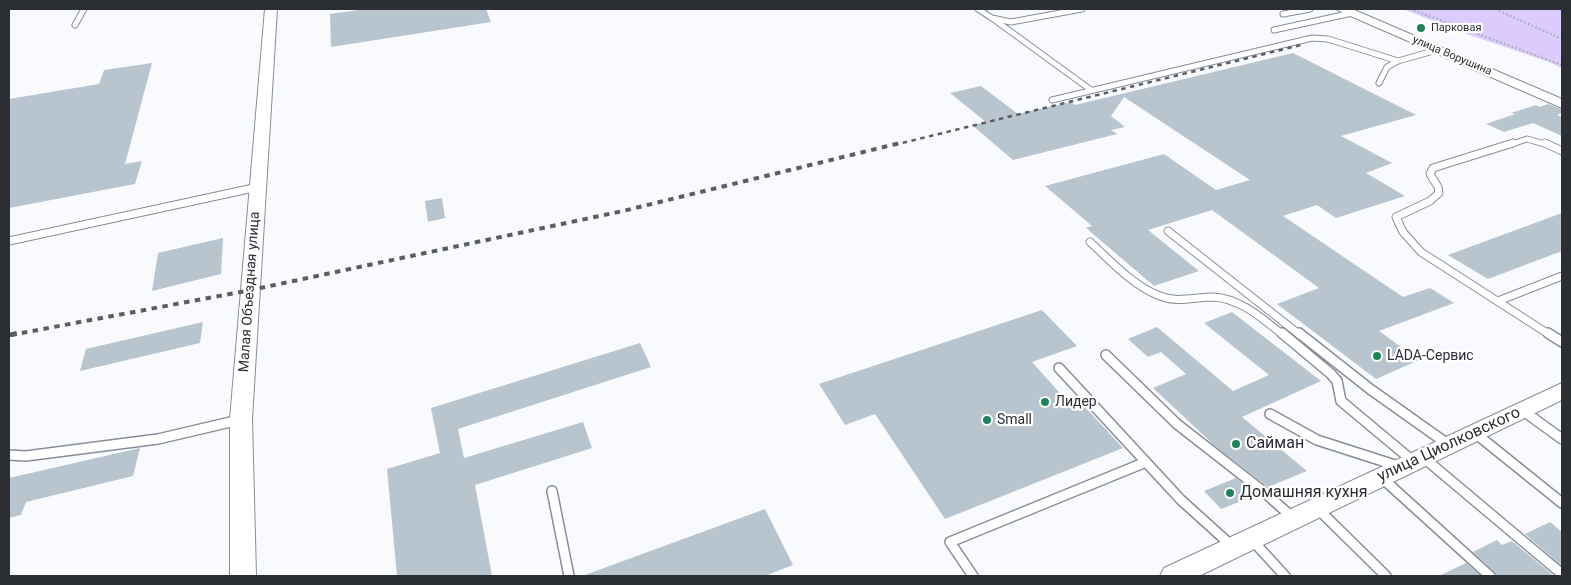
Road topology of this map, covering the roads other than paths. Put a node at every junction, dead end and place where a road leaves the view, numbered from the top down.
1 (84, 9) edge
2 (271, 9) edge
3 (978, 9) edge
4 (1082, 9) edge
5 (1310, 9) edge
6 (1347, 11) edge
7 (1283, 14) dead end
8 (992, 18) junction
9 (75, 25) dead end
10 (1274, 30) dead end
11 (1437, 50) junction
12 (1398, 61) junction
13 (1379, 83) dead end
14 (1092, 90) junction
15 (1052, 100) dead end
16 (1562, 104) edge
17 (1562, 151) edge
18 (258, 187) junction
19 (1168, 231) dead end
20 (9, 241) edge
21 (1090, 242) dead end
22 (1562, 276) edge
23 (1498, 301) junction
24 (1562, 342) edge
25 (1106, 356) dead end
26 (1059, 368) dead end
27 (1562, 391) edge
28 (1522, 410) junction
29 (1270, 414) dead end
30 (241, 419) junction
31 (1475, 433) junction
32 (1562, 439) edge
33 (1449, 445) junction
34 (9, 455) edge
35 (1146, 462) junction
36 (1413, 462) junction
37 (1381, 477) junction
38 (552, 491) dead end
39 (1562, 503) edge
40 (1317, 508) junction
41 (1294, 519) junction
42 (1242, 543) junction
43 (1198, 571) edge
44 (1562, 574) edge
45 (243, 576) edge
46 (569, 576) edge
47 (972, 576) edge
48 (1173, 576) edge
49 (1285, 576) edge
50 (1386, 576) edge
51 (1490, 576) edge

1 - 9 lane
2 - 18 street, Малая Объездная улица
3 - 8 lane
4 - 8 lane
5 - 7 lane
6 - 10 lane
6 - 11 street, улица Ворушина
8 - 14 lane
11 - 12 lane
11 - 16 street, улица Ворушина
12 - 13 lane
12 - 14 lane
14 - 15 lane
17 - 23 lane
18 - 20 lane
18 - 30 street, Малая Объездная улица
19 - 33 lane
21 - 36 lane
22 - 23 lane
23 - 24 lane
25 - 41 lane
26 - 35 lane
27 - 28 street, улица Циолковского
28 - 31 street, улица Циолковского
28 - 32 lane
29 - 36 lane
30 - 34 lane
30 - 45 street, Малая Объездная улица
31 - 33 street, улица Циолковского
31 - 39 lane
33 - 36 street, улица Циолковского
35 - 42 lane
35 - 47 lane
36 - 37 street, улица Циолковского
36 - 44 lane
37 - 40 street, улица Циолковского
37 - 51 lane
38 - 46 lane
40 - 41 street, улица Циолковского
40 - 50 lane
41 - 42 street, улица Циолковского
42 - 43 street, улица Циолковского
42 - 49 lane
43 - 48 street, улица Циолковского

